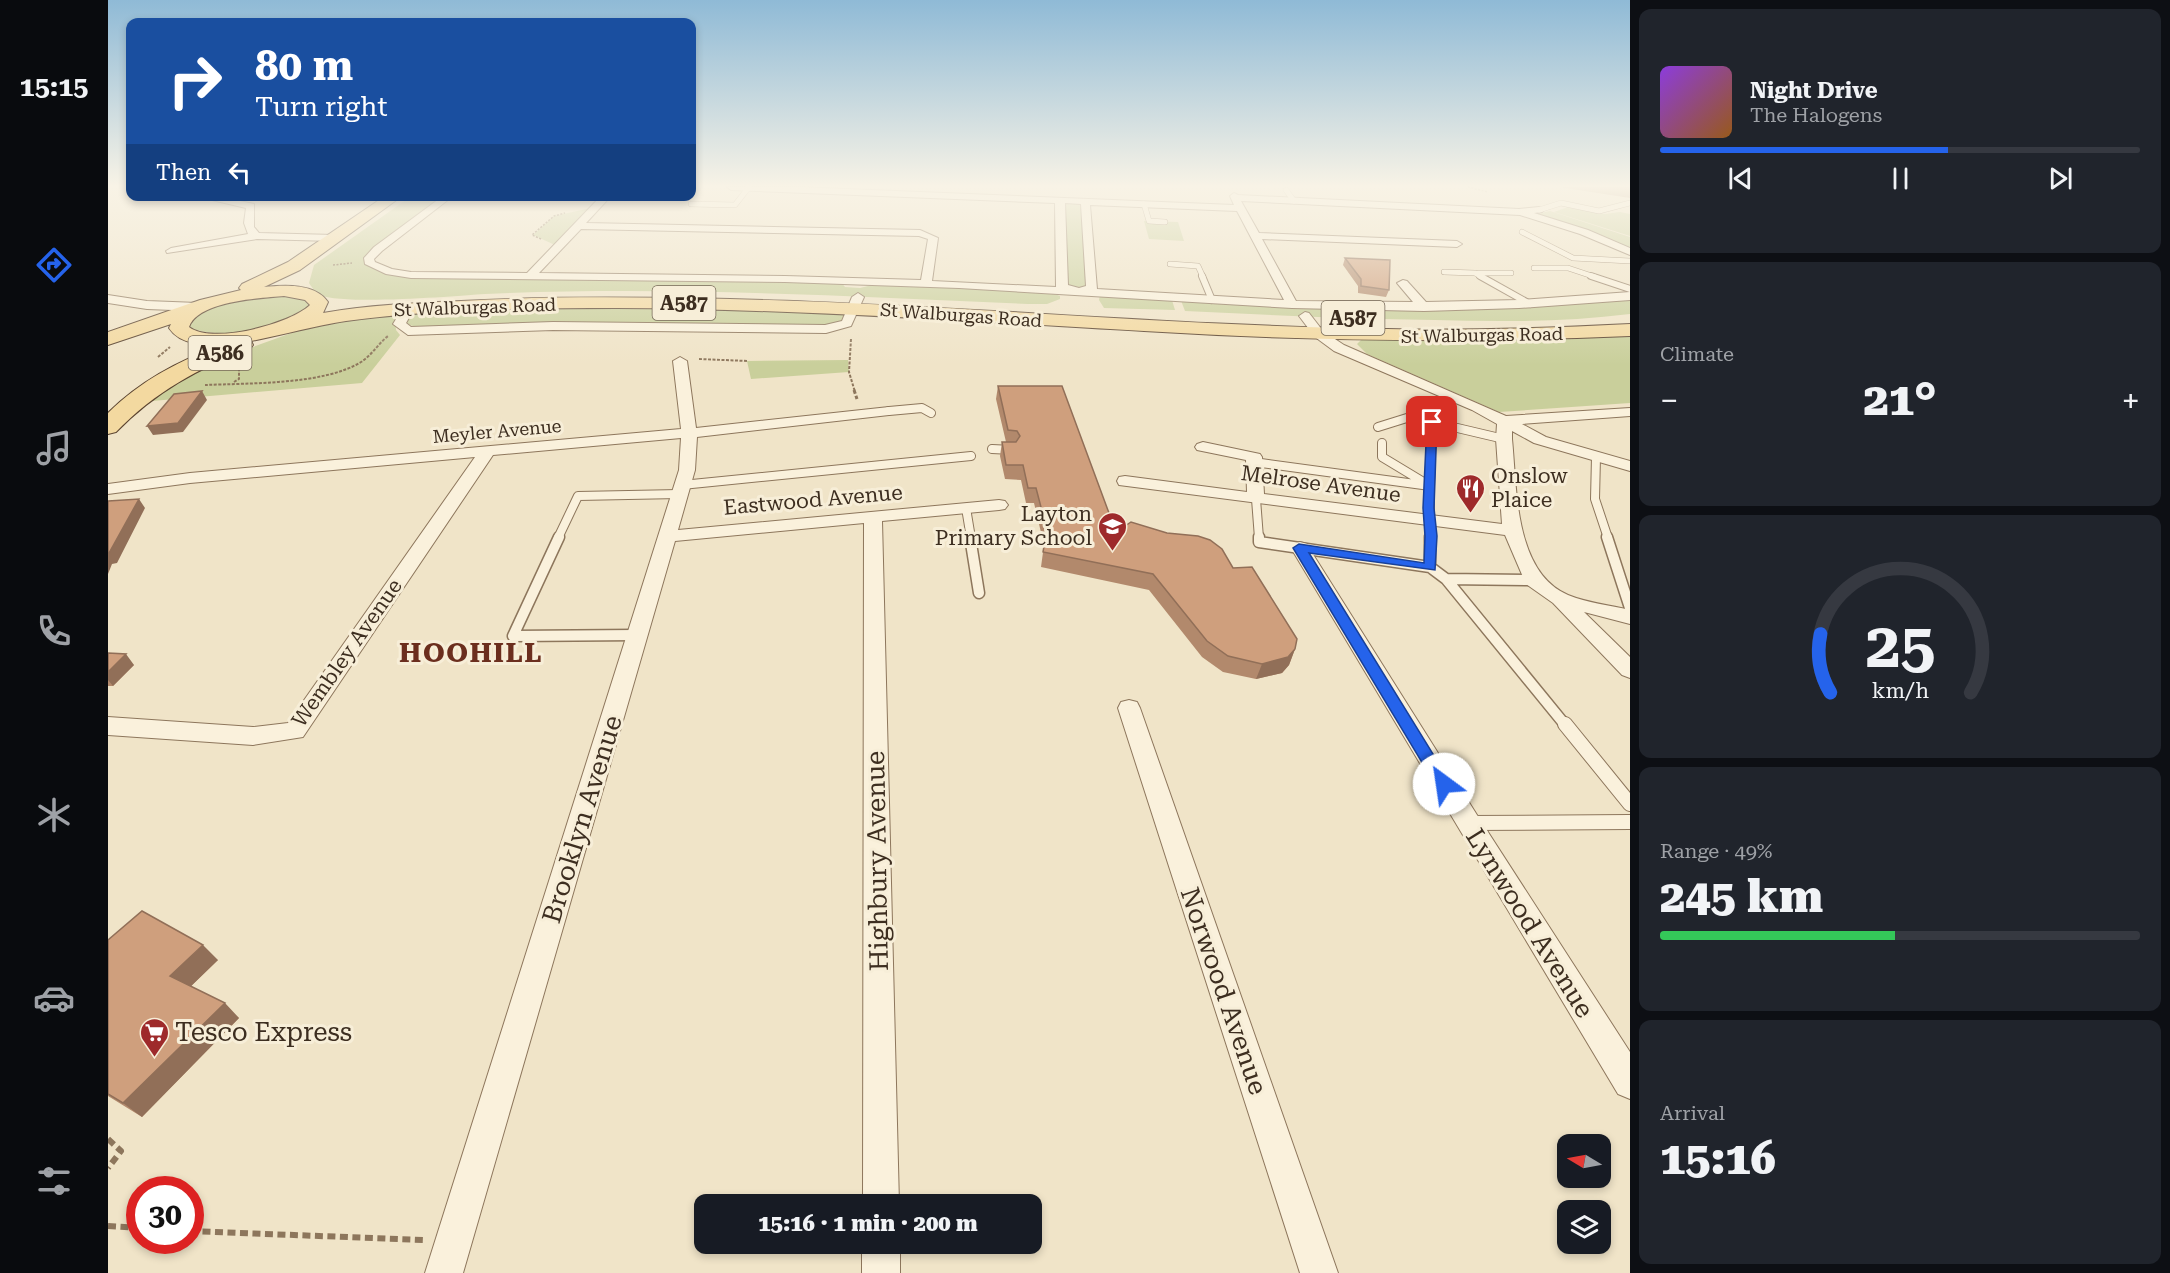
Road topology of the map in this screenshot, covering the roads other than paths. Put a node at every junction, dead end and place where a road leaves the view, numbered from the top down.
1 (195, 246) edge
2 (322, 246) edge
3 (388, 246) edge
4 (558, 246) edge
5 (932, 246) edge
6 (1061, 246) edge
7 (1089, 246) edge
8 (1261, 246) edge
9 (1550, 246) edge
10 (171, 251) dead end
11 (1630, 261) edge
12 (1170, 264) dead end
13 (294, 266) junction
14 (1534, 268) dead end
15 (1444, 272) dead end
16 (1475, 273) junction
17 (1511, 273) dead end
18 (530, 276) junction
19 (1403, 283) dead end
20 (926, 284) junction
21 (1630, 289) edge
22 (310, 294) junction
23 (1630, 296) edge
24 (108, 299) edge
25 (1212, 300) junction
26 (856, 302) junction
27 (1530, 304) junction
28 (200, 307) junction
29 (1076, 307) junction
30 (1424, 307) junction
31 (408, 309) junction
32 (1298, 310) junction
33 (1630, 314) edge
34 (290, 325) junction
35 (1630, 330) edge
36 (1319, 334) junction
37 (186, 335) junction
38 (109, 339) edge
39 (680, 361) road end
40 (153, 385) junction
41 (889, 411) joint
42 (1630, 412) edge
43 (932, 413) dead end
44 (1432, 422) junction
45 (108, 427) edge
46 (1378, 427) dead end
47 (1504, 430) junction
48 (689, 433) junction
49 (1383, 443) dead end
50 (1203, 447) dead end
51 (992, 449) dead end
52 (1012, 450) edge
53 (487, 452) junction
54 (971, 456) dead end
55 (1596, 457) junction
56 (1254, 462) junction
57 (1630, 466) edge
58 (1125, 481) dead end
59 (1430, 486) junction
60 (108, 489) edge
61 (681, 490) junction
62 (1257, 498) junction
63 (999, 505) dead end
64 (966, 508) junction
65 (873, 517) junction
66 (1430, 521) junction
67 (1512, 531) junction
68 (668, 536) junction
69 (1299, 548) junction
70 (1430, 567) junction
71 (1446, 579) junction
72 (1533, 580) junction
73 (979, 593) dead end
74 (1560, 599) junction
75 (1630, 608) edge
76 (1630, 617) edge
77 (637, 636) junction
78 (1630, 670) edge
79 (1129, 708) dead end
80 (108, 726) edge
81 (1630, 804) edge
82 (1630, 822) edge
83 (1468, 824) junction
84 (1630, 1082) edge
85 (881, 1194) edge
86 (881, 1254) edge
87 (444, 1273) edge
88 (881, 1273) edge
89 (1319, 1273) edge

1 - 10 street
2 - 13 main road
3 - 18 street
4 - 18 street
5 - 20 street
6 - 29 street
7 - 29 street
8 - 32 street
9 - 11 lane
12 - 25 lane
13 - 22 main road
13 - 28 main road
14 - 21 lane
15 - 16 lane
16 - 17 lane
16 - 27 lane
18 - 20 street
19 - 30 street
20 - 29 street
22 - 26 main road, St Walburgas Road / A587
22 - 28 main road, St Walburgas Road
22 - 34 main road
23 - 27 street
24 - 28 street
25 - 29 street
25 - 32 street
26 - 29 main road, St Walburgas Road / A587
26 - 31 main road, St Walburgas Road / A587
26 - 31 street
27 - 30 street
28 - 37 main road
28 - 38 main road
29 - 32 main road, St Walburgas Road / A587
29 - 36 main road, St Walburgas Road / A587
30 - 32 street
31 - 34 main road, St Walburgas Road / A587
32 - 33 main road, St Walburgas Road / A587
32 - 36 street
34 - 37 main road
34 - 40 main road, A586
35 - 36 main road, St Walburgas Road / A587
36 - 47 street
37 - 38 main road
37 - 40 main road, A586
39 - 48 street, Brooklyn Avenue
40 - 45 main road, A586
41 - 43 lane
41 - 48 street, Meyler Avenue
42 - 47 street
44 - 46 lane
44 - 47 lane
44 - 59 lane
47 - 55 street
47 - 67 street
48 - 53 street, Meyler Avenue
48 - 61 street, Brooklyn Avenue
49 - 59 lane
50 - 56 street
51 - 52 lane
53 - 60 street, Meyler Avenue
53 - 80 street, Wembley Avenue
54 - 61 lane
55 - 57 street
55 - 75 lane
56 - 59 lane
56 - 62 street
58 - 62 street, Melrose Avenue
59 - 66 lane
61 - 68 street, Brooklyn Avenue
61 - 77 lane
62 - 66 street, Melrose Avenue
62 - 69 lane
63 - 64 street, Eastwood Avenue
64 - 65 street, Eastwood Avenue
64 - 73 lane
65 - 68 street, Eastwood Avenue
65 - 85 street, Highbury Avenue
66 - 67 street, Melrose Avenue
66 - 70 lane
67 - 72 street
68 - 77 street, Brooklyn Avenue
69 - 70 lane
69 - 83 street, Lynwood Avenue
70 - 71 lane
71 - 72 lane
71 - 81 lane
72 - 74 street
74 - 76 street
74 - 78 street
77 - 87 street, Brooklyn Avenue
79 - 89 street, Norwood Avenue
82 - 83 lane
83 - 84 street, Lynwood Avenue
86 - 88 street

